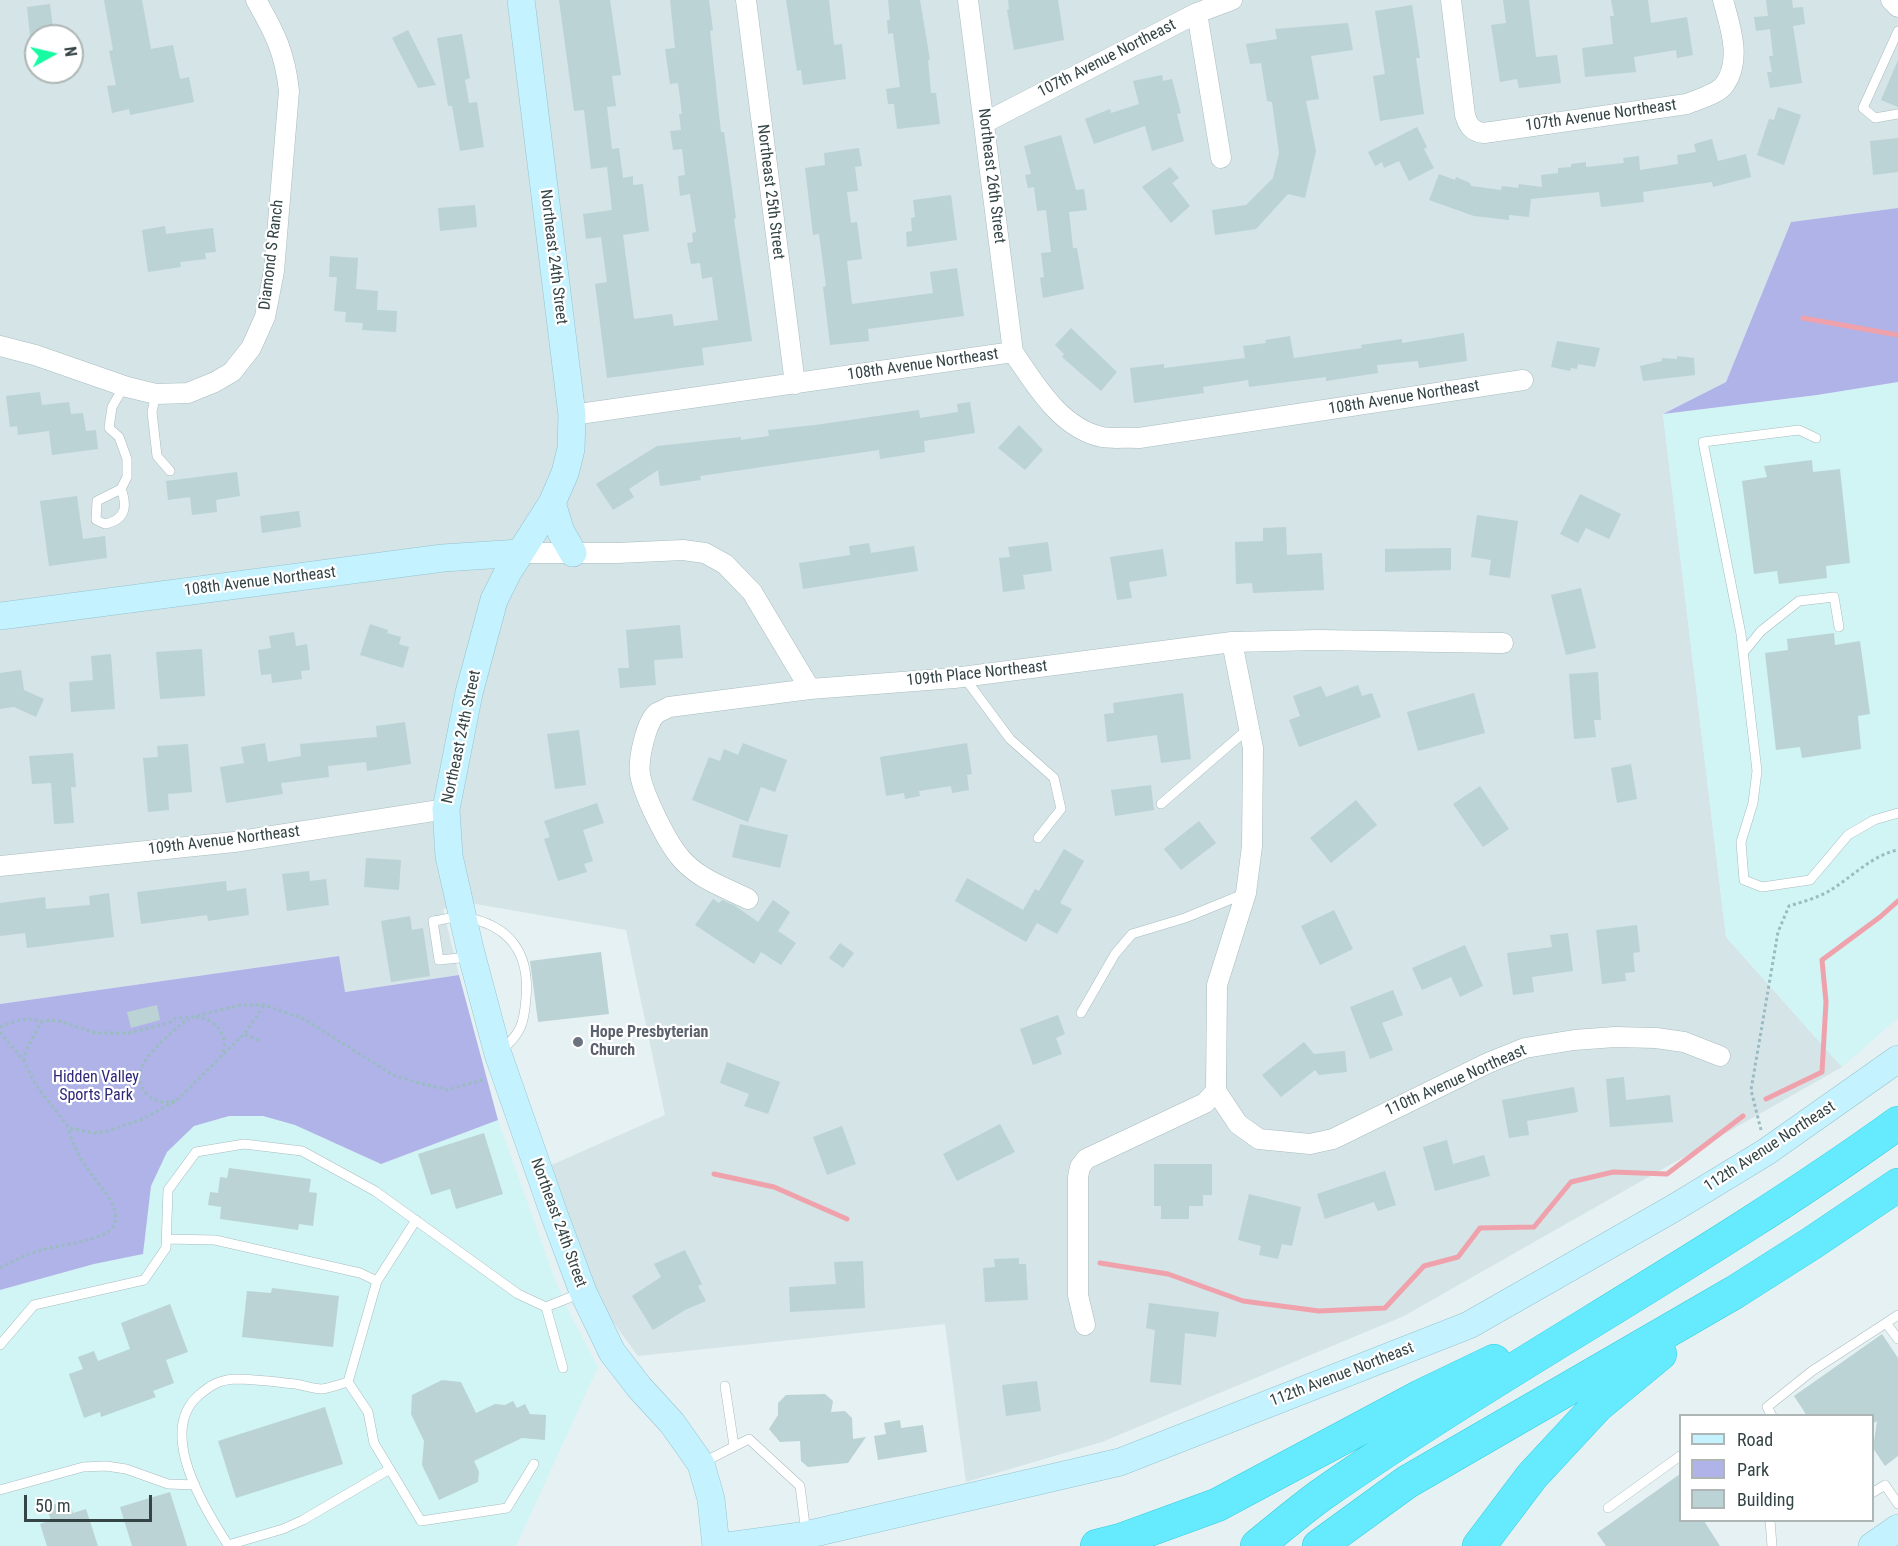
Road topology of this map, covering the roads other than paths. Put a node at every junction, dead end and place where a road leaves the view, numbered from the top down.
1 (256, 0) edge
2 (521, 0) edge
3 (746, 0) edge
4 (968, 0) edge
5 (1232, 0) edge
6 (1451, 0) edge
7 (1723, 0) edge
8 (1891, 0) edge
9 (1898, 7) edge
10 (1197, 13) junction
11 (1898, 31) edge
12 (1898, 114) edge
13 (984, 123) junction
14 (1221, 158) dead end
15 (0, 346) edge
16 (1013, 352) junction
17 (1523, 380) dead end
18 (795, 384) junction
19 (124, 386) junction
20 (156, 394) junction
21 (572, 415) junction
22 (1816, 438) dead end
23 (171, 471) dead end
24 (121, 489) dead end
25 (552, 503) junction
26 (520, 553) junction
27 (573, 553) junction
28 (443, 558) junction
29 (494, 600) junction
30 (0, 616) edge
31 (1839, 627) dead end
32 (1232, 642) junction
33 (1503, 643) dead end
34 (1743, 653) junction
35 (964, 677) junction
36 (810, 689) junction
37 (1249, 728) junction
38 (1161, 804) dead end
39 (446, 809) junction
40 (1898, 813) edge
41 (1038, 838) dead end
42 (0, 866) edge
43 (1246, 893) junction
44 (748, 899) dead end
45 (463, 917) junction
46 (1081, 1013) dead end
47 (1720, 1056) dead end
48 (1898, 1059) edge
49 (495, 1066) junction
50 (1216, 1091) junction
51 (1898, 1123) edge
52 (1898, 1185) edge
53 (416, 1220) junction
54 (167, 1239) junction
55 (1665, 1277) junction
56 (377, 1281) junction
57 (583, 1292) junction
58 (1735, 1292) junction
59 (546, 1307) junction
60 (1898, 1315) edge
61 (1886, 1323) junction
62 (1085, 1325) dead end
63 (1898, 1339) edge
64 (0, 1345) edge
65 (563, 1368) dead end
66 (348, 1382) junction
67 (725, 1386) dead end
68 (1771, 1414) edge
69 (734, 1446) junction
70 (1679, 1457) edge
71 (534, 1464) dead end
72 (701, 1464) junction
73 (390, 1469) junction
74 (195, 1485) junction
75 (0, 1490) edge
76 (1874, 1492) edge
77 (1898, 1504) edge
78 (1608, 1508) dead end
79 (1770, 1522) edge
80 (1898, 1528) edge
81 (806, 1535) junction
82 (717, 1546) edge
83 (726, 1546) edge
84 (1097, 1546) edge
85 (1257, 1546) edge
86 (1319, 1546) edge
87 (1479, 1546) edge
88 (1772, 1546) edge
89 (1872, 1546) edge

1 - 20 street, Diamond S Ranch
2 - 21 main road, Northeast 24th Street
3 - 18 street, Northeast 25th Street
4 - 13 street, Northeast 26th Street
5 - 10 street, 107th Avenue Northeast
6 - 7 street, 107th Avenue Northeast
8 - 9 street
10 - 13 street, 107th Avenue Northeast
10 - 14 street
11 - 12 lane
13 - 16 street, Northeast 26th Street
15 - 19 street, Diamond S Ranch
16 - 17 street, 108th Avenue Northeast
16 - 18 street, 108th Avenue Northeast
18 - 21 street, 108th Avenue Northeast
19 - 20 street, Diamond S Ranch
19 - 24 lane
20 - 23 lane
21 - 25 main road, Northeast 24th Street
22 - 34 lane
25 - 26 main road, Northeast 24th Street
25 - 27 main road
26 - 27 street
26 - 28 main road, 108th Avenue Northeast
26 - 29 main road, Northeast 24th Street
27 - 36 street
28 - 29 main road
28 - 30 main road, 108th Avenue Northeast
29 - 39 main road, Northeast 24th Street
31 - 34 lane
32 - 33 street, 109th Place Northeast
32 - 35 street, 109th Place Northeast
32 - 37 street
34 - 40 lane
35 - 36 street, 109th Place Northeast
35 - 41 lane
36 - 44 street
37 - 38 lane
37 - 43 street
39 - 42 street, 109th Avenue Northeast
39 - 45 main road, Northeast 24th Street
43 - 46 lane
43 - 50 street
45 - 49 main road, Northeast 24th Street
45 - 49 lane
47 - 50 street, 110th Avenue Northeast
48 - 81 main road, 112th Avenue Northeast
49 - 57 main road, Northeast 24th Street
50 - 62 street
51 - 55 highway
52 - 58 highway
53 - 54 lane
53 - 56 lane
53 - 59 lane
54 - 56 lane
54 - 64 lane
55 - 84 highway
55 - 85 highway
56 - 66 lane
57 - 59 lane
57 - 72 main road, Northeast 24th Street
58 - 86 highway
58 - 87 highway
59 - 65 lane
60 - 61 lane
61 - 63 lane
61 - 68 lane
66 - 73 lane
66 - 74 lane
67 - 69 lane
69 - 72 lane
69 - 81 lane
70 - 78 lane
71 - 73 lane
72 - 82 main road, Northeast 24th Street
73 - 74 lane
74 - 75 lane
76 - 77 lane
79 - 88 lane
80 - 89 main road
81 - 83 main road, 112th Avenue Northeast

